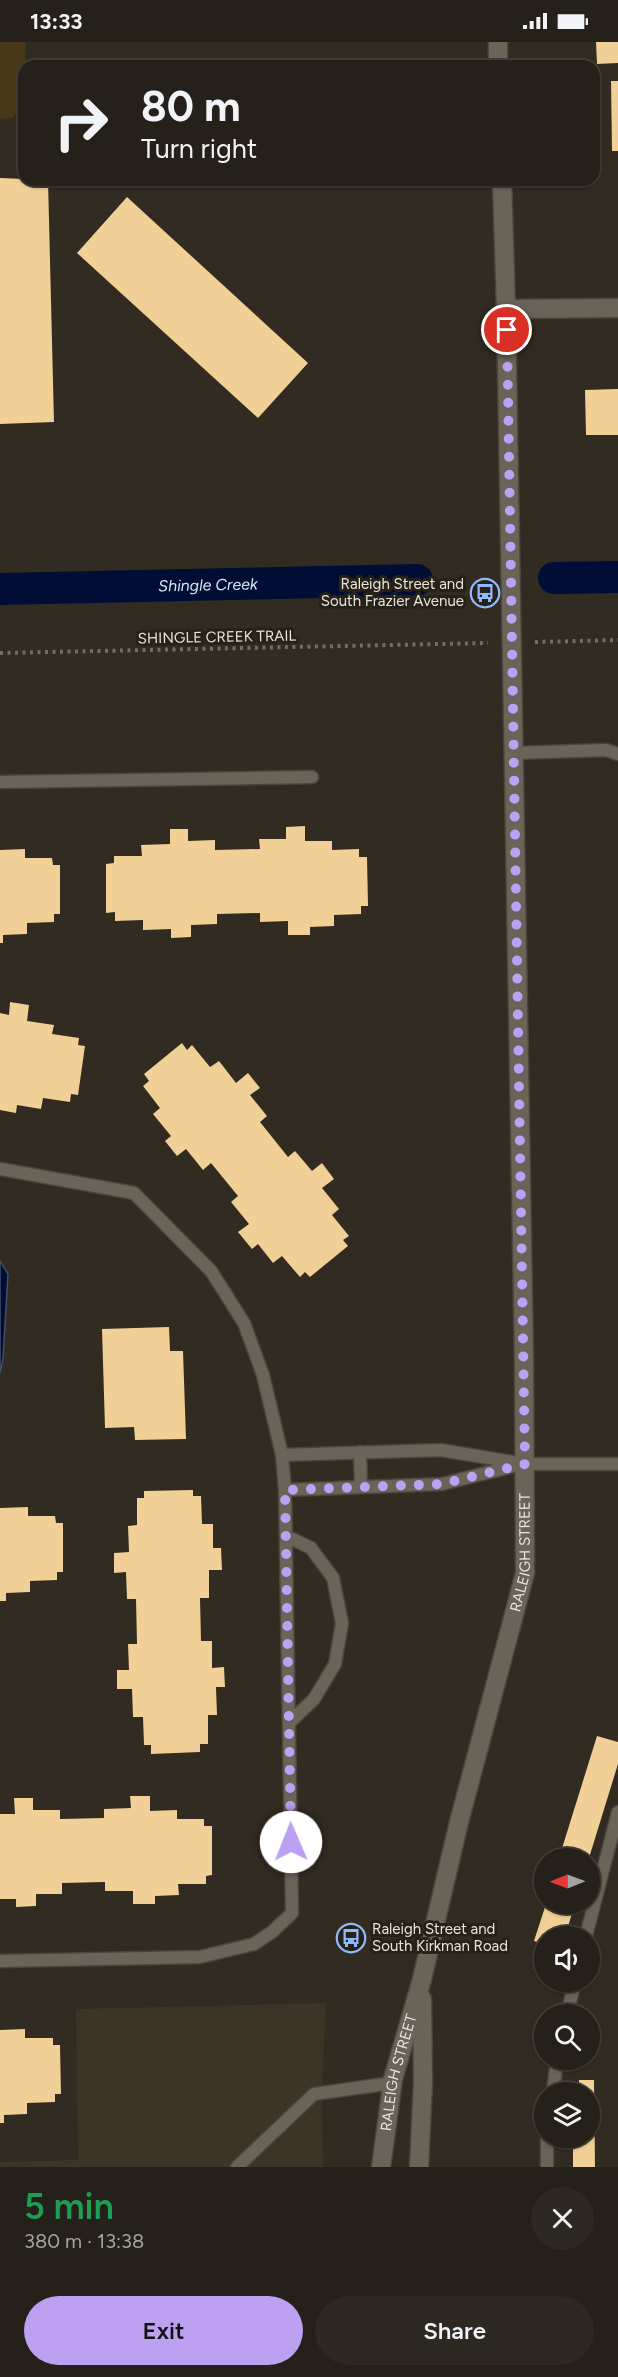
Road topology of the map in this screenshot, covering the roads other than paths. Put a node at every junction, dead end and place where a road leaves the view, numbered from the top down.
1 (498, 42) edge
2 (498, 60) edge
3 (502, 186) edge
4 (618, 308) edge
5 (506, 309) junction
6 (514, 753) junction
7 (618, 754) edge
8 (312, 777) dead end
9 (0, 782) edge
10 (0, 1169) edge
11 (360, 1452) junction
12 (282, 1455) junction
13 (525, 1464) junction
14 (618, 1464) edge
15 (361, 1487) junction
16 (285, 1490) junction
17 (286, 1536) junction
18 (289, 1723) junction
19 (618, 1812) edge
20 (589, 1926) edge
21 (0, 1961) edge
22 (422, 1979) junction
23 (392, 2083) junction
24 (547, 2148) edge
25 (237, 2167) edge
26 (381, 2167) edge
27 (419, 2167) edge
28 (547, 2167) edge

1 - 2 street
3 - 5 street, RALEIGH STREET
4 - 5 street
5 - 6 street, RALEIGH STREET
6 - 7 lane
6 - 13 street, RALEIGH STREET
8 - 9 lane
10 - 12 lane
11 - 12 lane
11 - 13 lane
11 - 15 lane
12 - 16 lane
13 - 14 lane
13 - 15 lane
13 - 22 street, RALEIGH STREET
15 - 16 lane
16 - 17 lane
17 - 18 lane
17 - 18 lane
18 - 21 lane
19 - 20 lane
22 - 23 street, RALEIGH STREET
22 - 27 street, RALEIGH STREET
23 - 25 lane
23 - 26 street, RALEIGH STREET
24 - 28 lane

